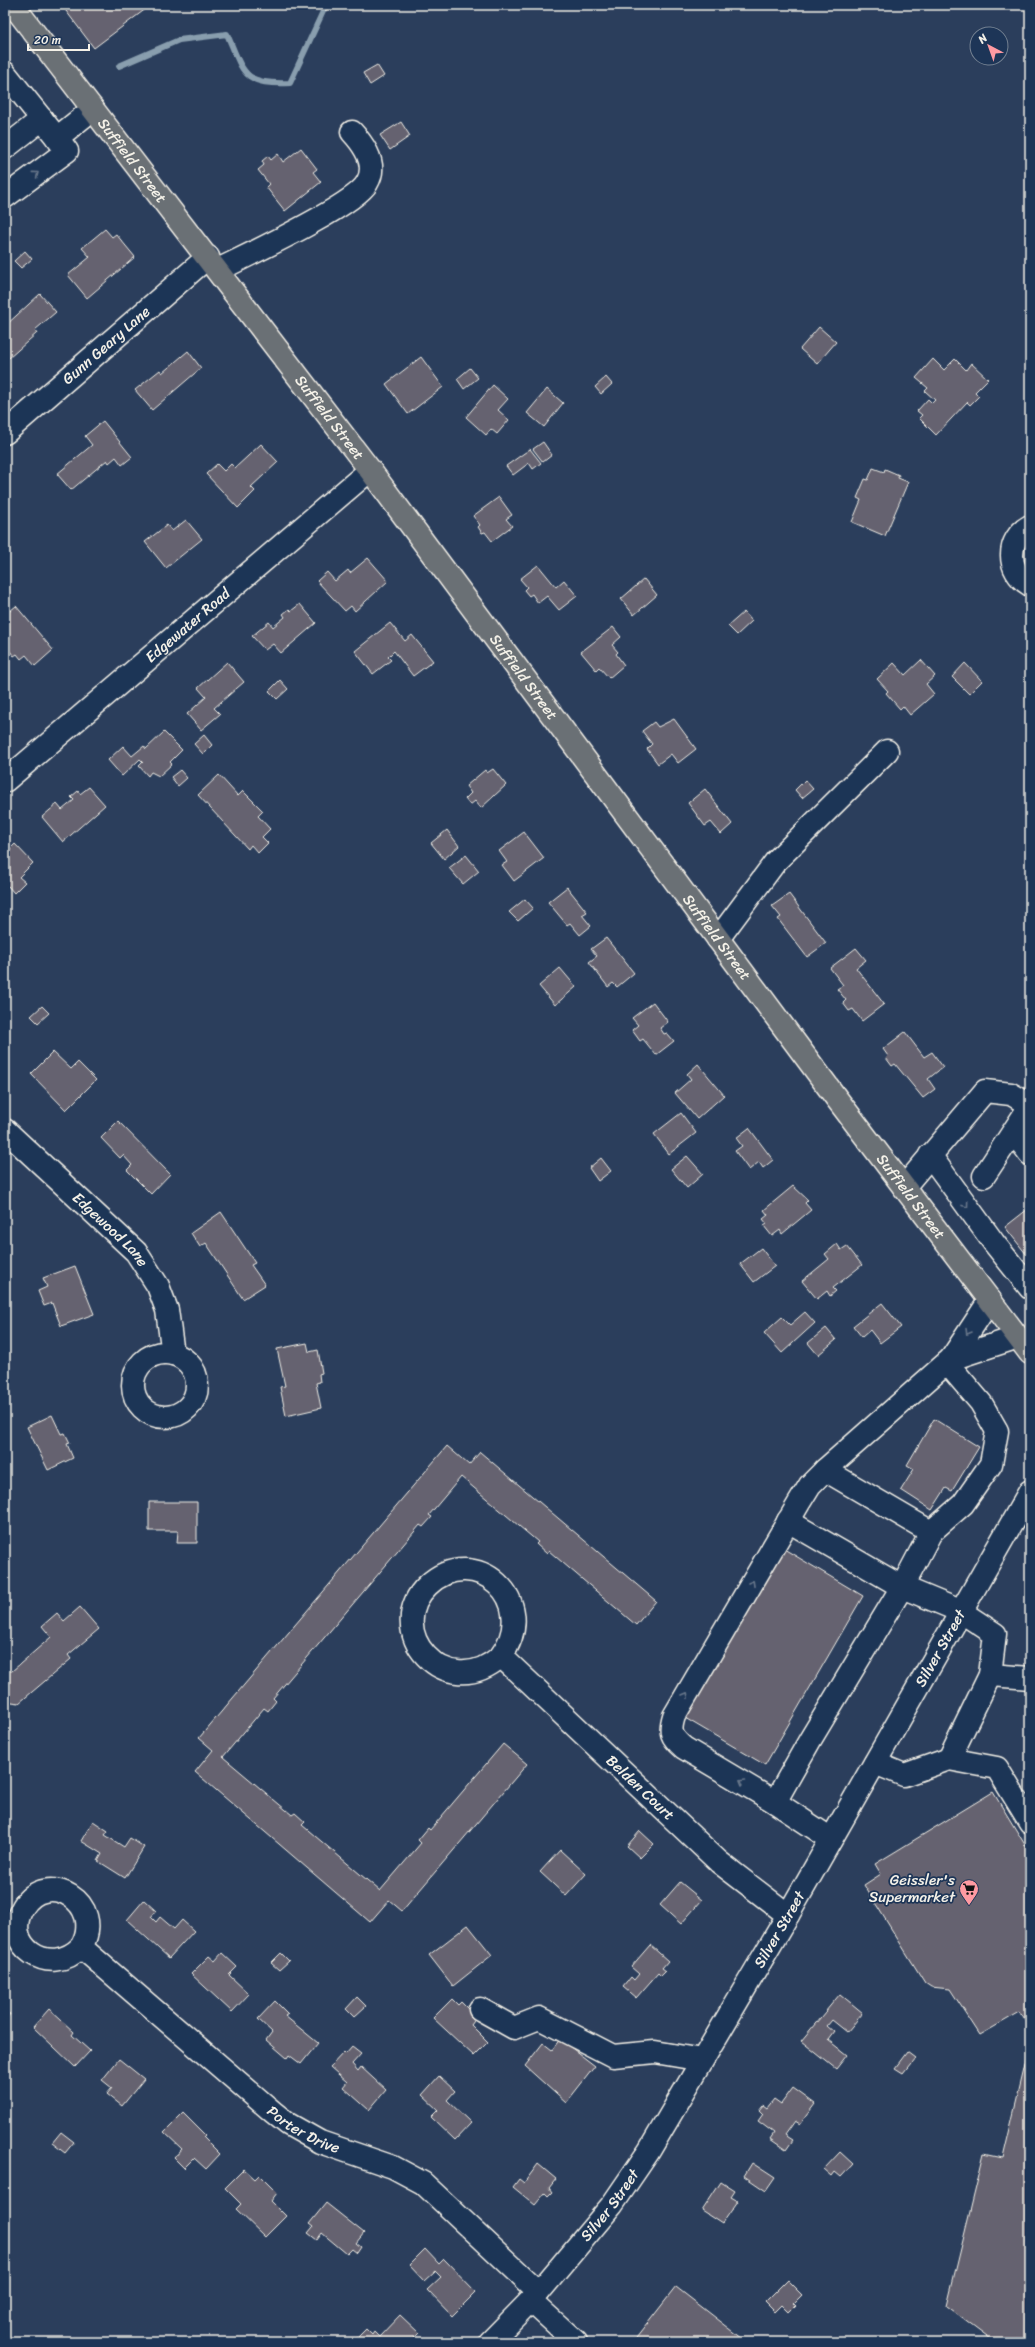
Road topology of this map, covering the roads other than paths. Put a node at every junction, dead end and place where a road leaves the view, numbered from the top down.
1 (13, 5) edge
2 (5, 73) edge
3 (94, 109) junction
4 (42, 119) junction
5 (352, 132) dead end
6 (57, 138) junction
7 (5, 148) edge
8 (5, 197) edge
9 (213, 264) junction
10 (5, 433) edge
11 (370, 470) junction
12 (1030, 526) edge
13 (1030, 585) edge
14 (887, 751) dead end
15 (5, 781) edge
16 (718, 940) junction
17 (1001, 1092) junction
18 (1030, 1105) edge
19 (5, 1130) edge
20 (1014, 1133) junction
21 (1030, 1154) edge
22 (930, 1155) junction
23 (943, 1173) junction
24 (984, 1176) dead end
25 (904, 1187) junction
26 (1030, 1288) edge
27 (990, 1300) junction
28 (1024, 1345) edge
29 (173, 1354) dead end
30 (949, 1361) junction
31 (825, 1470) junction
32 (1030, 1491) edge
33 (788, 1521) junction
34 (931, 1532) junction
35 (902, 1586) junction
36 (960, 1611) junction
37 (501, 1656) junction
38 (990, 1675) junction
39 (1030, 1678) edge
40 (949, 1759) junction
41 (875, 1763) junction
42 (775, 1802) junction
43 (1030, 1822) edge
44 (832, 1839) junction
45 (788, 1915) junction
46 (81, 1947) dead end
47 (480, 2009) dead end
48 (702, 2060) junction
49 (535, 2296) junction
50 (490, 2342) edge
51 (576, 2342) edge

1 - 3 main road, Suffield Street
2 - 4 street
3 - 6 street
3 - 9 main road, Suffield Street
4 - 6 street
4 - 7 street
5 - 9 street, Gunn Geary Lane
8 -> 6 street
9 - 10 street, Gunn Geary Lane
9 - 11 main road, Suffield Street
11 - 15 street, Edgewater Road
11 - 16 main road, Suffield Street
12 - 13 street
14 - 16 street
16 - 25 main road, Suffield Street
17 - 18 street
17 - 22 street
17 - 23 street
18 - 20 street
19 - 29 street, Edgewood Lane
20 - 21 street
20 - 24 street
22 - 23 street
22 - 25 street
23 -> 26 street
25 - 27 main road, Suffield Street
27 - 28 main road, Suffield Street
27 -> 30 street
28 - 30 street
30 - 31 street
30 - 34 street
31 - 33 street
31 - 34 street
32 - 36 street, Silver Street
33 - 35 street
42 -> 33 street
34 - 35 street
35 - 36 street
35 - 42 street
36 - 38 street
36 - 41 street, Silver Street
37 - 37 street
37 - 45 street, Belden Court
38 - 39 street
38 - 40 street
40 - 41 street
40 - 43 street
41 - 44 street, Silver Street
42 - 44 street
44 - 45 street, Silver Street
45 - 48 street, Silver Street
46 - 49 street, Porter Drive
47 - 48 street
48 - 49 street, Silver Street
49 - 50 street, Silver Street
49 - 51 street, Porter Drive

